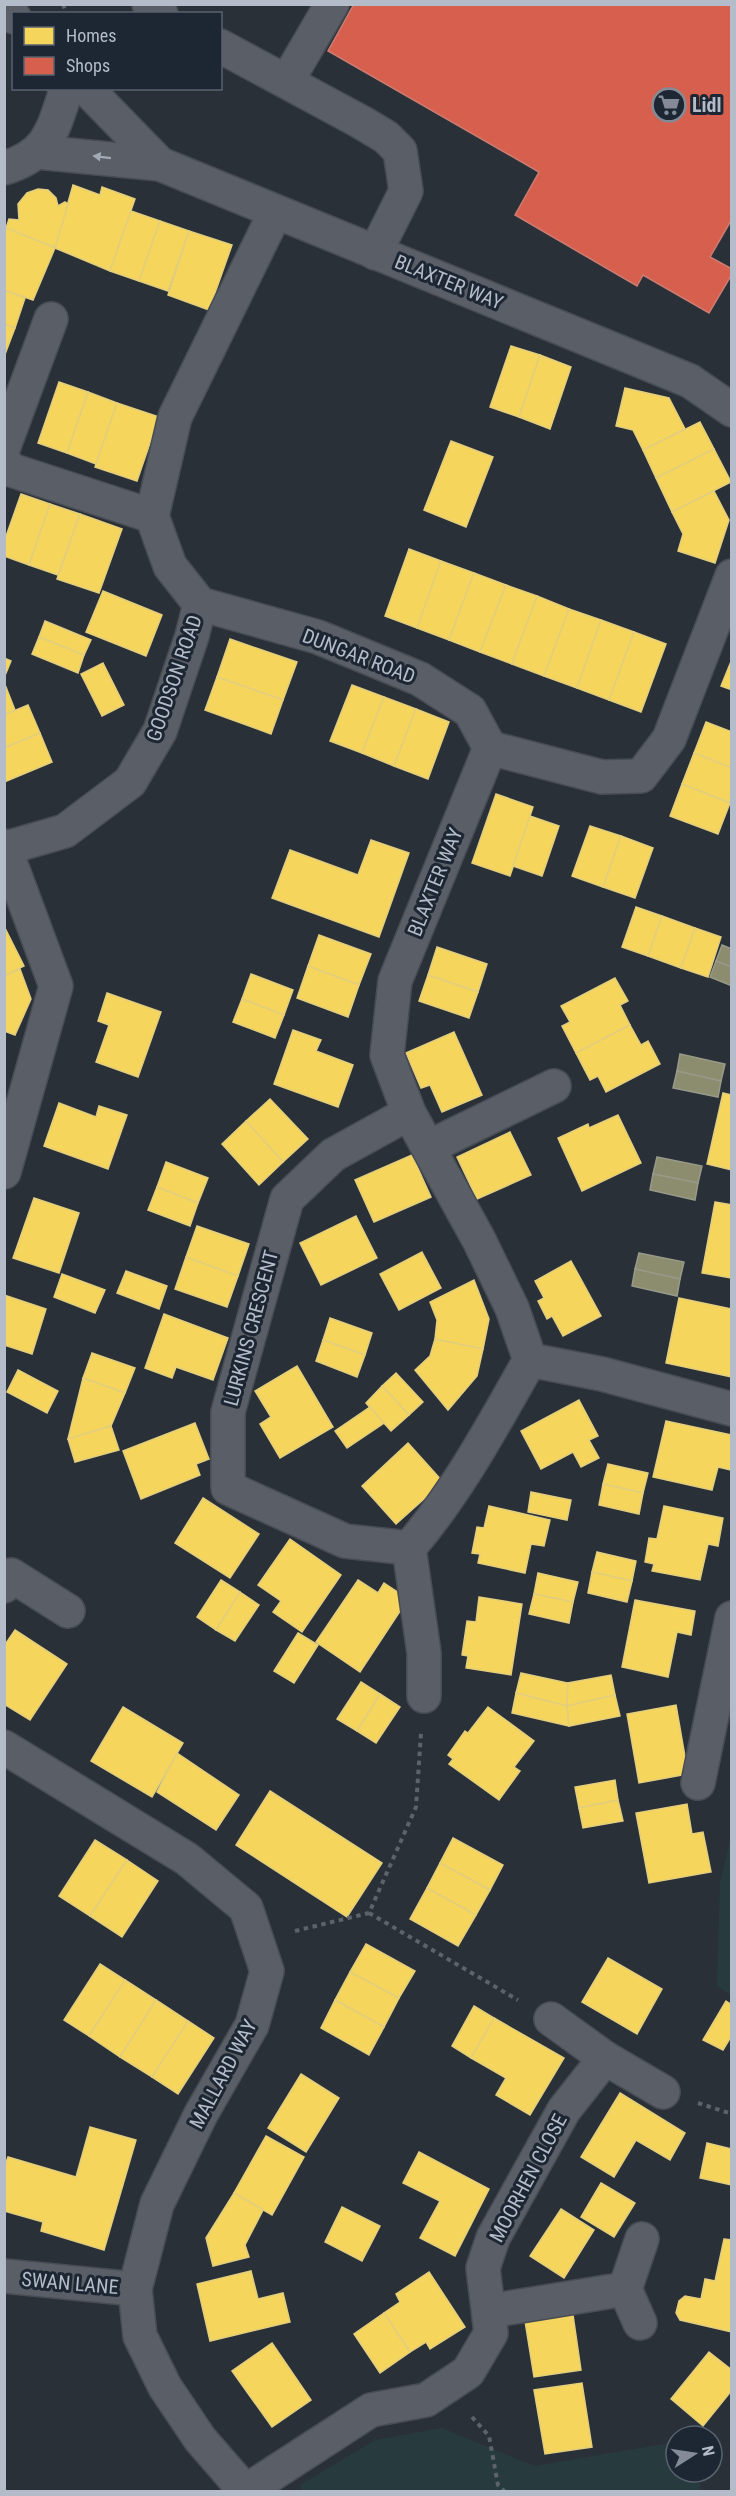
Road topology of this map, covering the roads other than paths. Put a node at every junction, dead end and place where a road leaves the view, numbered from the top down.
1 (332, 4) edge
2 (222, 47) edge
3 (287, 81) junction
4 (64, 90) edge
5 (88, 90) edge
6 (160, 164) junction
7 (16, 166) edge
8 (275, 213) junction
9 (375, 253) junction
10 (51, 319) dead end
11 (732, 410) edge
12 (5, 462) edge
13 (152, 516) junction
14 (732, 576) edge
15 (200, 604) junction
16 (490, 748) junction
17 (5, 847) edge
18 (554, 1086) dead end
19 (409, 1113) junction
20 (429, 1148) junction
21 (4, 1172) edge
22 (530, 1360) junction
23 (732, 1409) edge
24 (409, 1548) junction
25 (7, 1577) edge
26 (68, 1611) dead end
27 (732, 1618) edge
28 (424, 1696) road end
29 (4, 1747) edge
30 (698, 1784) dead end
31 (551, 2019) road end
32 (605, 2058) junction
33 (663, 2092) dead end
34 (642, 2239) dead end
35 (4, 2276) edge
36 (135, 2289) junction
37 (625, 2289) junction
38 (490, 2311) junction
39 (640, 2323) dead end
40 (246, 2491) edge

1 - 3 street
2 - 3 street
3 - 9 street
4 - 7 street
5 - 6 street, BLAXTER WAY
6 -> 7 street, BLAXTER WAY
6 - 8 street, BLAXTER WAY
8 - 9 street, BLAXTER WAY
8 - 13 street
9 - 11 street, BLAXTER WAY
10 - 12 street
12 - 13 street
13 - 15 street, GOODSON ROAD
14 - 16 street
15 - 16 street, DUNGAR ROAD
15 - 17 street, GOODSON ROAD
16 - 19 street, BLAXTER WAY
17 - 21 street
18 - 20 street
19 - 20 street, BLAXTER WAY
19 - 24 street, LURKINS CRESCENT
20 - 22 street, BLAXTER WAY
22 - 23 street
22 - 24 street
24 - 28 street
25 - 26 street
27 - 30 street
29 - 36 street, MALLARD WAY
31 - 32 street
32 - 33 street
32 - 38 street, MOORHEN CLOSE
34 - 37 street
35 - 36 street, SWAN LANE
36 - 40 street, MALLARD WAY
37 - 38 street
37 - 39 street
38 - 40 street, MOORHEN CLOSE

